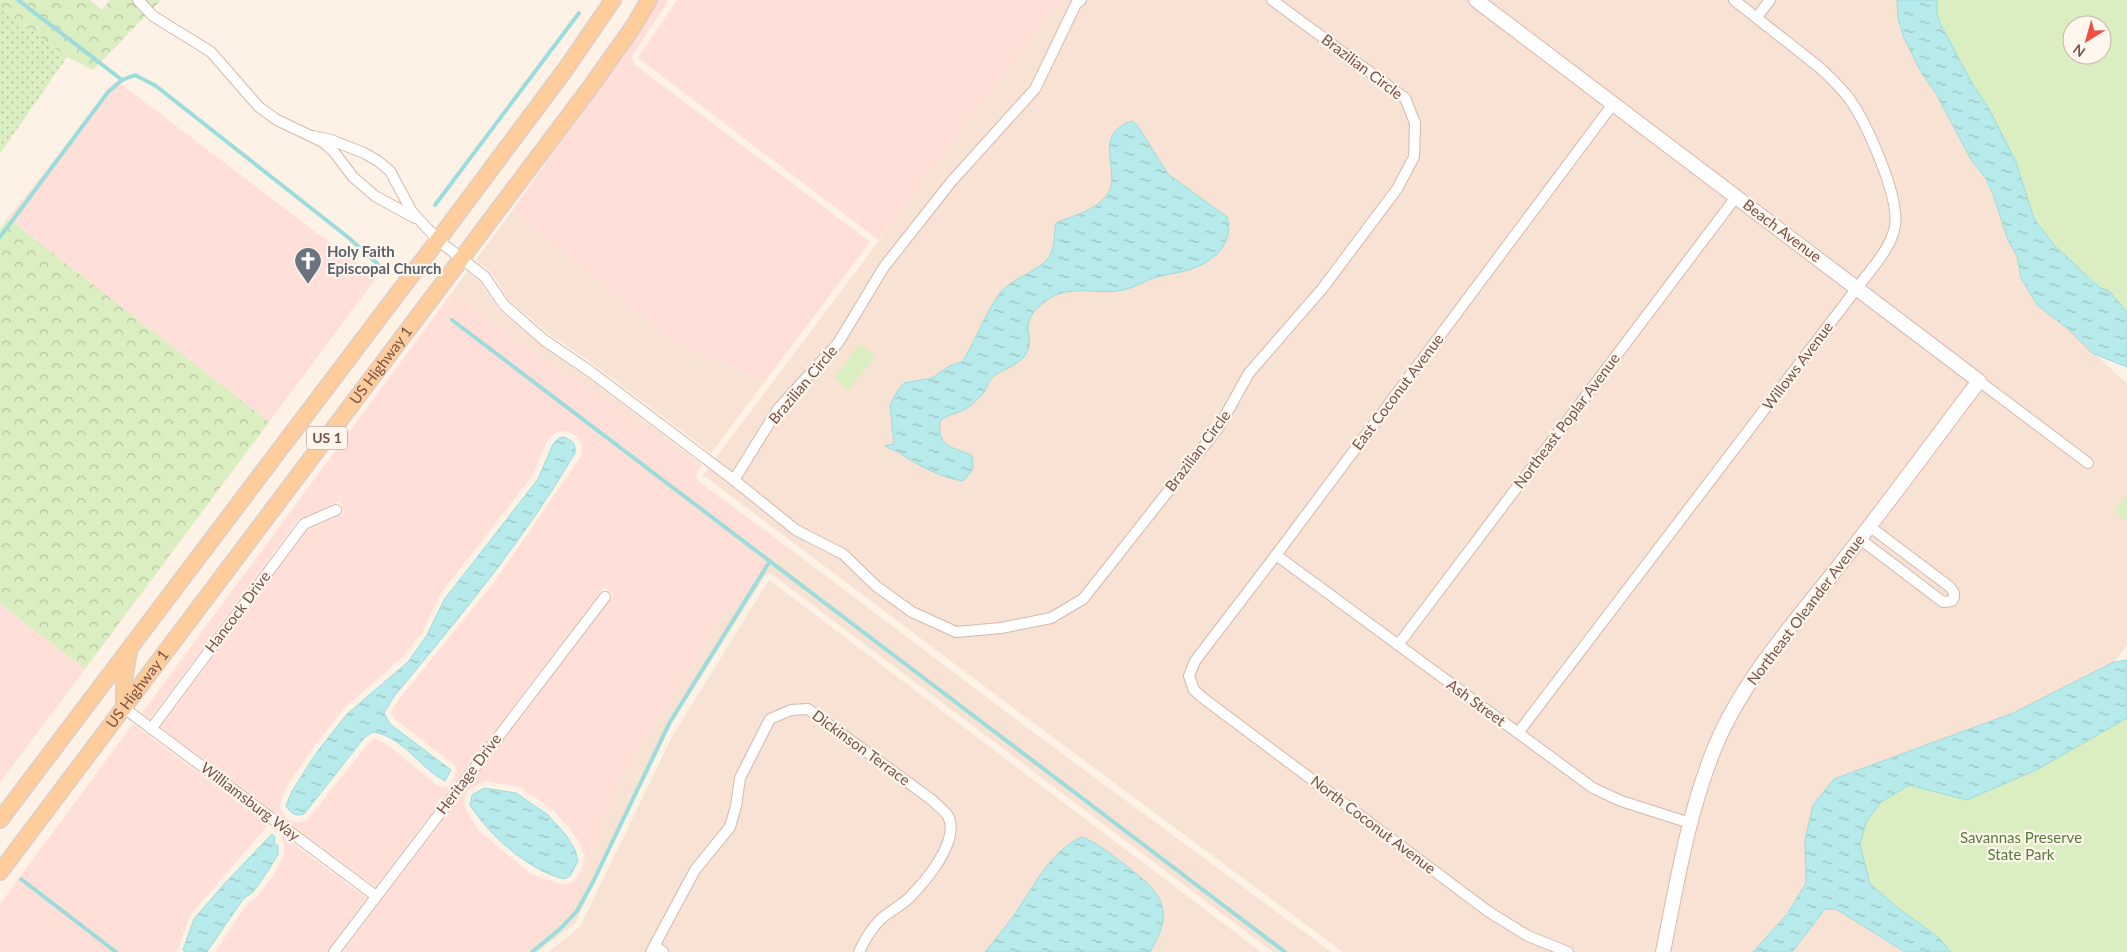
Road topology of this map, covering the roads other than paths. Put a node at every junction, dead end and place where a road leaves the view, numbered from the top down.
1 (138, 0) edge
2 (613, 0) edge
3 (649, 0) edge
4 (1081, 0) edge
5 (1272, 0) edge
6 (1476, 0) edge
7 (1734, 0) edge
8 (1770, 0) edge
9 (1757, 17) junction
10 (1613, 104) junction
11 (313, 136) junction
12 (1736, 197) junction
13 (422, 222) junction
14 (438, 240) junction
15 (462, 258) junction
16 (1858, 288) junction
17 (1979, 381) junction
18 (2088, 463) dead end
19 (734, 480) junction
20 (336, 510) dead end
21 (1869, 526) junction
22 (1860, 539) junction
23 (1276, 555) junction
24 (605, 597) dead end
25 (1398, 645) junction
26 (130, 648) junction
27 (1190, 682) joint
28 (124, 708) junction
29 (151, 729) junction
30 (1518, 733) junction
31 (0, 820) edge
32 (1690, 823) junction
33 (0, 872) edge
34 (376, 896) junction
35 (656, 950) edge
36 (334, 952) edge
37 (859, 952) edge
38 (1568, 952) edge
39 (1663, 952) edge

1 - 11 street
2 - 14 main road, US Highway 1 / US 1
3 - 15 main road, US Highway 1 / US 1
4 - 19 street, Brazilian Circle
5 - 19 street, Brazilian Circle
6 - 10 street, Beach Avenue
7 - 9 street, Willows Avenue
8 - 9 street
9 - 16 street, Willows Avenue
10 - 12 street, Beach Avenue
10 - 23 street, East Coconut Avenue
11 - 13 street
11 - 13 street, Brazilian Circle
12 - 16 street, Beach Avenue
12 - 25 street, Northeast Poplar Avenue
13 - 14 street, Brazilian Circle
14 - 15 street, Brazilian Circle
14 - 26 main road, US Highway 1 / US 1
15 - 19 street, Brazilian Circle
15 - 28 main road, US Highway 1 / US 1
16 - 17 street, Beach Avenue
16 - 30 street, Willows Avenue
17 - 18 street, Beach Avenue
17 - 21 street, Northeast Oleander Avenue
20 - 29 street, Hancock Drive
21 - 22 street, Northeast Oleander Avenue
21 - 22 street
22 - 32 street, Northeast Oleander Avenue
23 - 25 street, Ash Street
23 - 27 street, East Coconut Avenue
24 - 34 street, Heritage Drive
25 - 30 street, Ash Street
26 - 28 main road
26 - 31 main road, US Highway 1 / US 1
27 - 38 street, North Coconut Avenue
28 - 29 street, Williamsburg Way
28 - 33 main road, US Highway 1 / US 1
29 - 34 street, Williamsburg Way
30 - 32 street, Ash Street
32 - 39 street, Northeast Oleander Avenue
34 - 36 street, Heritage Drive
35 - 37 street, Dickinson Terrace

